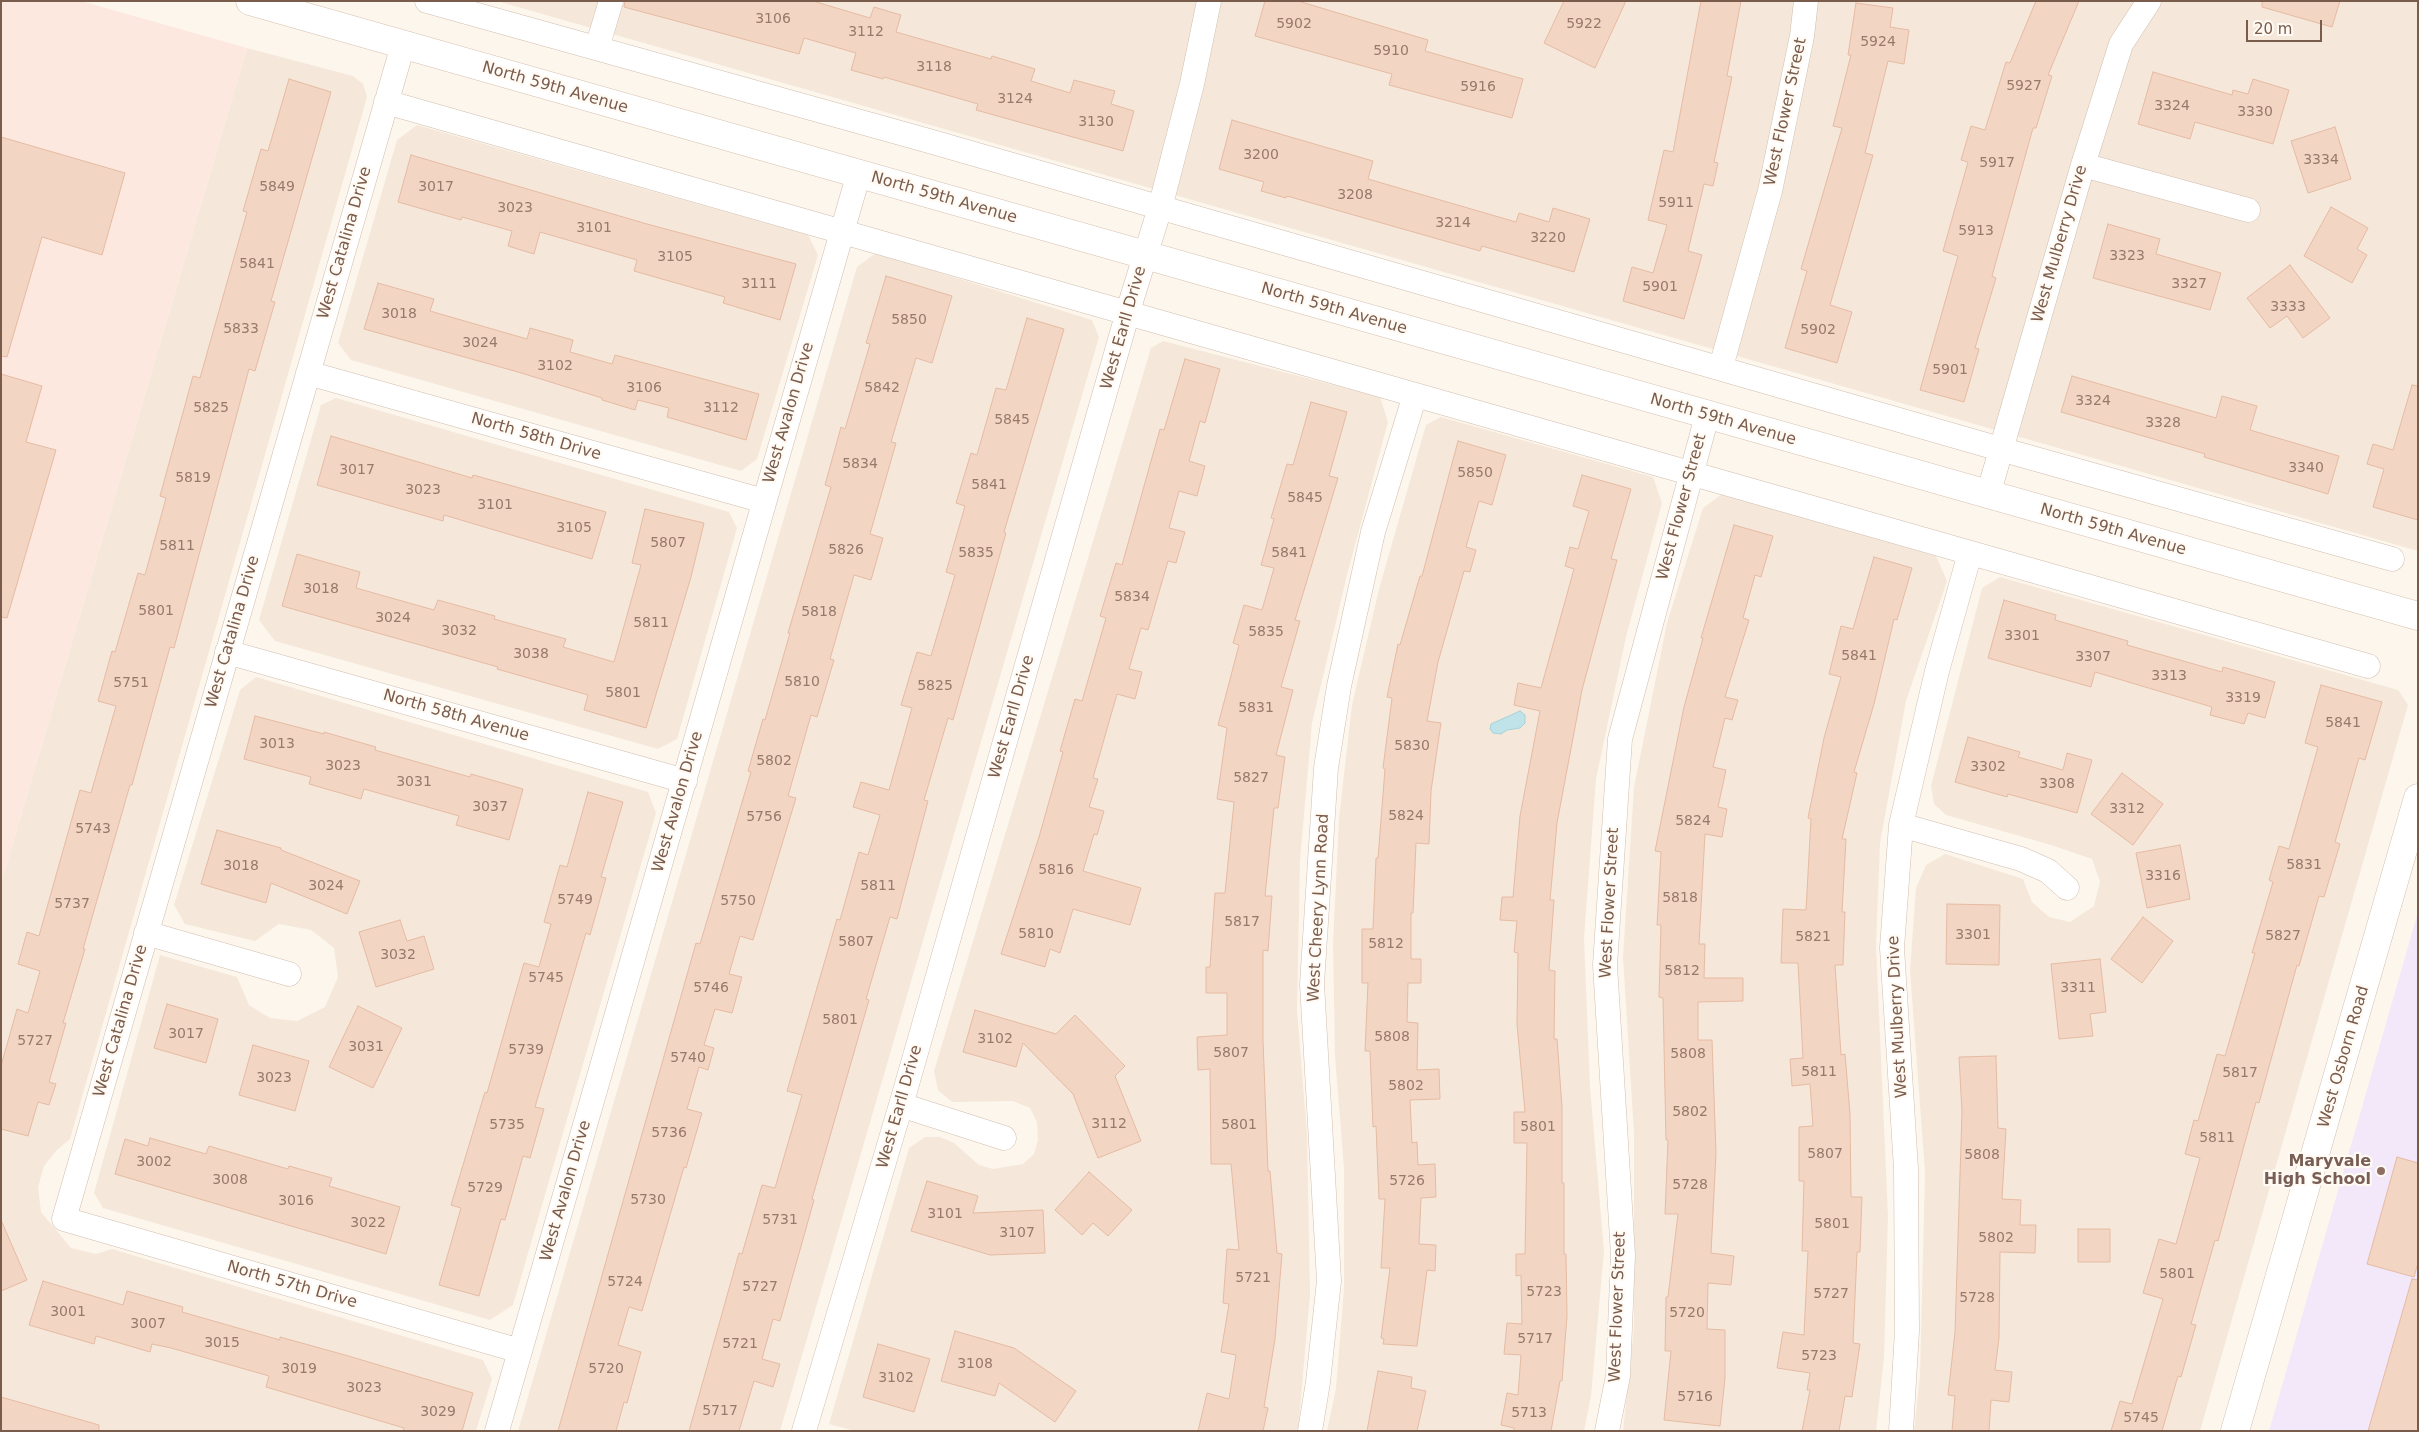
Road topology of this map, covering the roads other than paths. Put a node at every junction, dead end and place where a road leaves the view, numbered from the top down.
1 (250, 1) edge
2 (427, 1) edge
3 (610, 1) edge
4 (1209, 1) edge
5 (1806, 1) edge
6 (2149, 1) edge
7 (403, 45) junction
8 (597, 48) junction
9 (386, 102) junction
10 (2083, 165) junction
11 (858, 173) junction
12 (1160, 208) junction
13 (2248, 210) dead end
14 (841, 232) junction
15 (1145, 256) junction
16 (1128, 313) junction
17 (1721, 367) junction
18 (308, 373) junction
19 (1415, 395) junction
20 (1707, 416) junction
21 (2000, 449) junction
22 (1690, 474) junction
23 (1988, 495) junction
24 (764, 501) junction
25 (1970, 552) junction
26 (2392, 559) dead end
27 (2418, 616) edge
28 (227, 652) junction
29 (2368, 666) dead end
30 (685, 780) junction
31 (2418, 798) edge
32 (1901, 825) junction
33 (2067, 888) dead end
34 (146, 933) junction
35 (289, 974) dead end
36 (901, 1106) junction
37 (1004, 1138) dead end
38 (64, 1219) joint
39 (520, 1351) junction
40 (497, 1431) edge
41 (804, 1431) edge
42 (1310, 1431) edge
43 (1607, 1431) edge
44 (1900, 1431) edge
45 (2235, 1431) edge

1 - 7 main road, North 59th Avenue
2 - 8 street
3 - 8 street
4 - 12 street, West Earll Drive
5 - 17 street, West Flower Street
6 - 10 street, West Mulberry Drive
7 - 9 street, West Catalina Drive
7 - 11 main road, North 59th Avenue
8 - 12 street
9 - 14 street
9 - 18 street, West Catalina Drive
10 - 13 street
10 - 21 street, West Mulberry Drive
11 - 14 street, West Avalon Drive
11 - 15 main road, North 59th Avenue
12 - 15 street, West Earll Drive
12 - 17 street
14 - 16 street
14 - 24 street, West Avalon Drive
15 - 16 street, West Earll Drive
15 - 20 main road, North 59th Avenue
16 - 19 street
16 - 36 street, West Earll Drive
17 - 21 street
18 - 24 street, North 58th Drive
18 - 28 street, West Catalina Drive
19 - 22 street
19 - 42 street, West Cheery Lynn Road
20 - 22 street, West Flower Street
20 - 23 main road, North 59th Avenue
21 - 23 street, West Mulberry Drive
21 - 26 street
22 - 25 street
22 - 43 street, West Flower Street
23 - 27 main road, North 59th Avenue
24 - 30 street, West Avalon Drive
25 - 29 street
25 - 32 street, West Mulberry Drive
28 - 30 street, North 58th Avenue
28 - 34 street, West Catalina Drive
30 - 39 street, West Avalon Drive
31 - 45 main road, West Osborn Road
32 - 33 street
32 - 44 street, West Mulberry Drive
34 - 35 street
34 - 38 street, West Catalina Drive
36 - 37 street
36 - 41 street, West Earll Drive
38 - 39 street, North 57th Drive
39 - 40 street, West Avalon Drive

